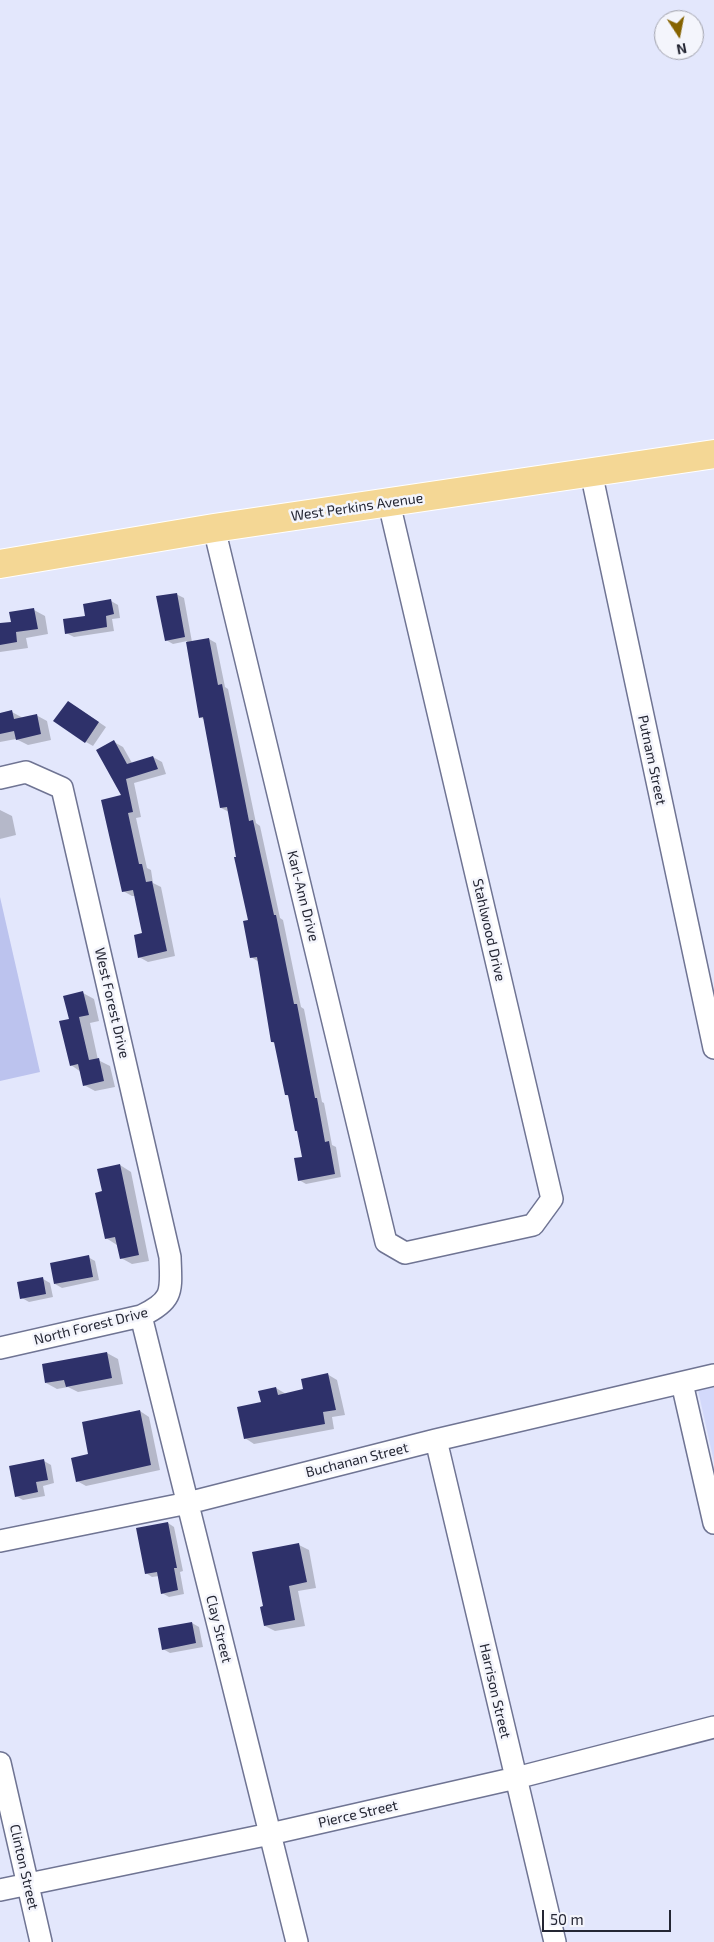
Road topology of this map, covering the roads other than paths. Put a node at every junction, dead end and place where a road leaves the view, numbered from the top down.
1 (714, 454) edge
2 (591, 472) junction
3 (389, 503) junction
4 (214, 528) junction
5 (0, 564) edge
6 (0, 778) edge
7 (714, 1048) edge
8 (405, 1253) joint
9 (170, 1257) joint
10 (141, 1316) junction
11 (0, 1348) edge
12 (714, 1375) edge
13 (682, 1383) junction
14 (436, 1440) junction
15 (188, 1504) junction
16 (714, 1523) edge
17 (0, 1541) edge
18 (714, 1727) edge
19 (0, 1763) edge
20 (516, 1778) junction
21 (270, 1834) junction
22 (29, 1883) junction
23 (0, 1890) edge
24 (41, 1942) edge
25 (297, 1942) edge
26 (555, 1942) edge

1 - 2 main road, West Perkins Avenue
2 - 3 main road, West Perkins Avenue
2 - 7 street, Putnam Street
3 - 4 main road, West Perkins Avenue
3 - 8 street, Stahlwood Drive
4 - 5 main road, West Perkins Avenue
4 - 8 street, Karl-Ann Drive
6 - 9 street, West Forest Drive
9 - 10 street, North Forest Drive
10 - 11 street, North Forest Drive
10 - 15 street, Clay Street
12 - 13 street, Buchanan Street
13 - 14 street, Buchanan Street
13 - 16 street
14 - 15 street, Buchanan Street
14 - 20 street, Harrison Street
15 - 17 street, Buchanan Street
15 - 21 street, Clay Street
18 - 20 street, Pierce Street
19 - 22 street, Clinton Street
20 - 21 street, Pierce Street
20 - 26 street, Harrison Street
21 - 22 street, Pierce Street
21 - 25 street, Clay Street
22 - 23 street, Pierce Street
22 - 24 street, Clinton Street

